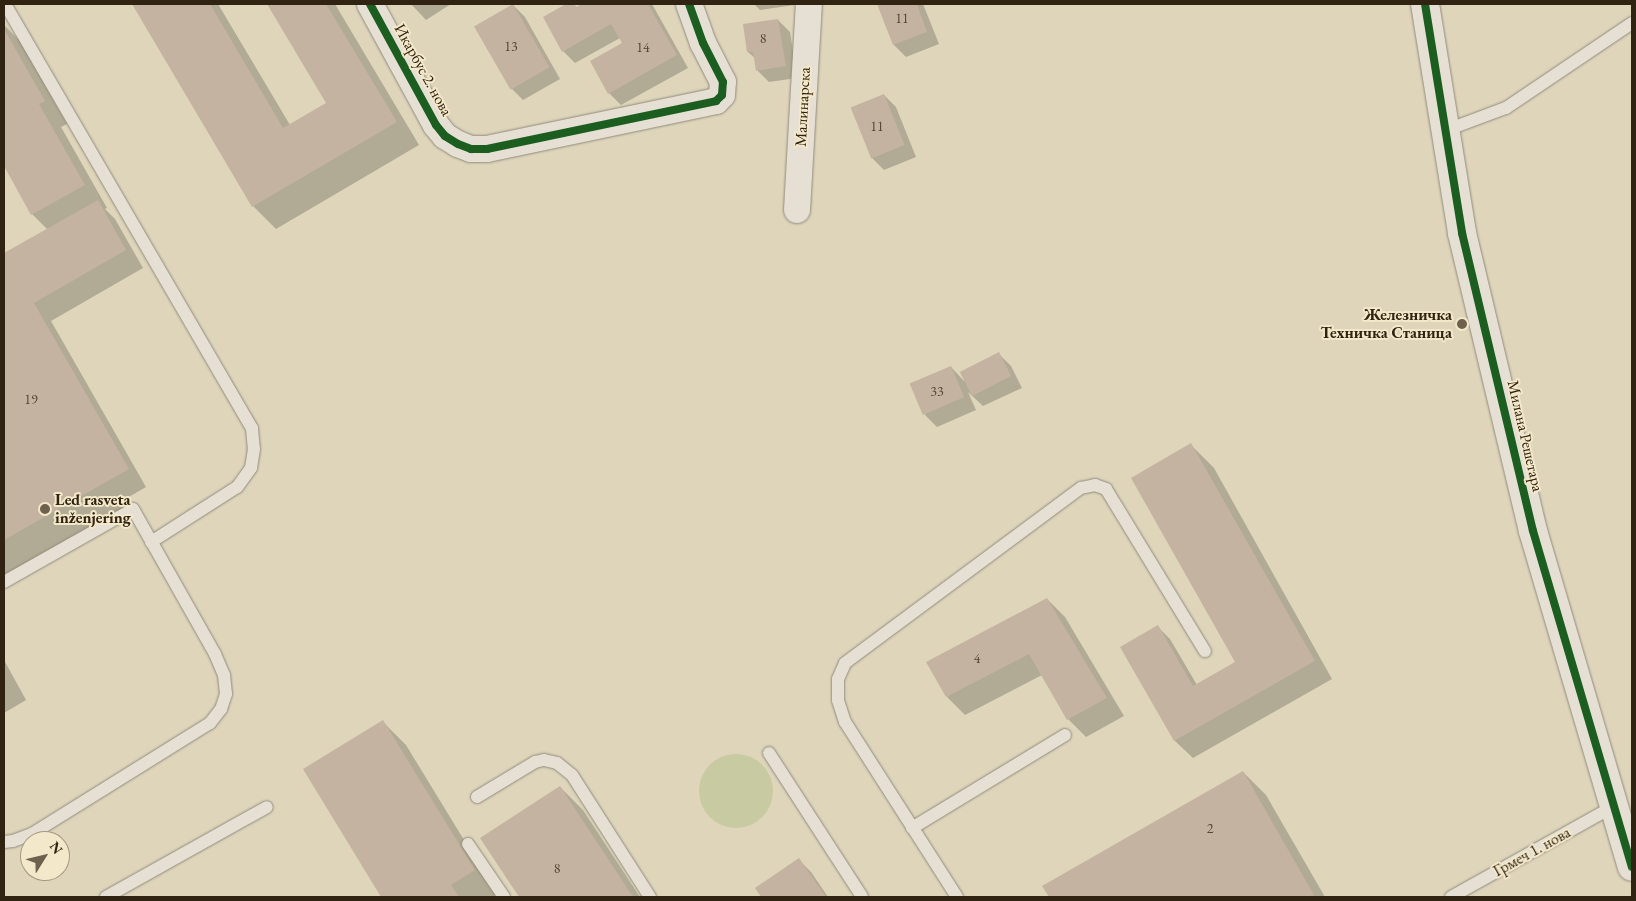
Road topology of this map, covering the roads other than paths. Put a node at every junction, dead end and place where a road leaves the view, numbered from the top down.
1 (5, 4) edge
2 (370, 4) edge
3 (689, 4) edge
4 (809, 4) edge
5 (1425, 4) edge
6 (1632, 23) edge
7 (1444, 130) junction
8 (797, 210) dead end
9 (151, 542) junction
10 (4, 582) edge
11 (1205, 650) dead end
12 (1064, 735) dead end
13 (769, 753) dead end
14 (477, 797) dead end
15 (267, 807) dead end
16 (1613, 807) junction
17 (912, 828) junction
18 (4, 842) edge
19 (468, 844) dead end
20 (1632, 867) edge
21 (106, 897) edge
22 (504, 897) edge
23 (650, 897) edge
24 (862, 897) edge
25 (956, 897) edge
26 (1451, 897) edge

1 - 9 lane
2 - 3 street, Икарбус 2. нова
4 - 8 street, Малинарска
5 - 7 street, Милана Решетара
6 - 7 lane
7 - 16 street, Милана Решетара
9 - 10 lane
9 - 18 lane
11 - 17 lane
12 - 17 lane
13 - 24 lane
14 - 23 lane
15 - 21 lane
16 - 20 street, Милана Решетара
16 - 26 lane, Грмеч 1. нова
17 - 25 lane
19 - 22 lane

